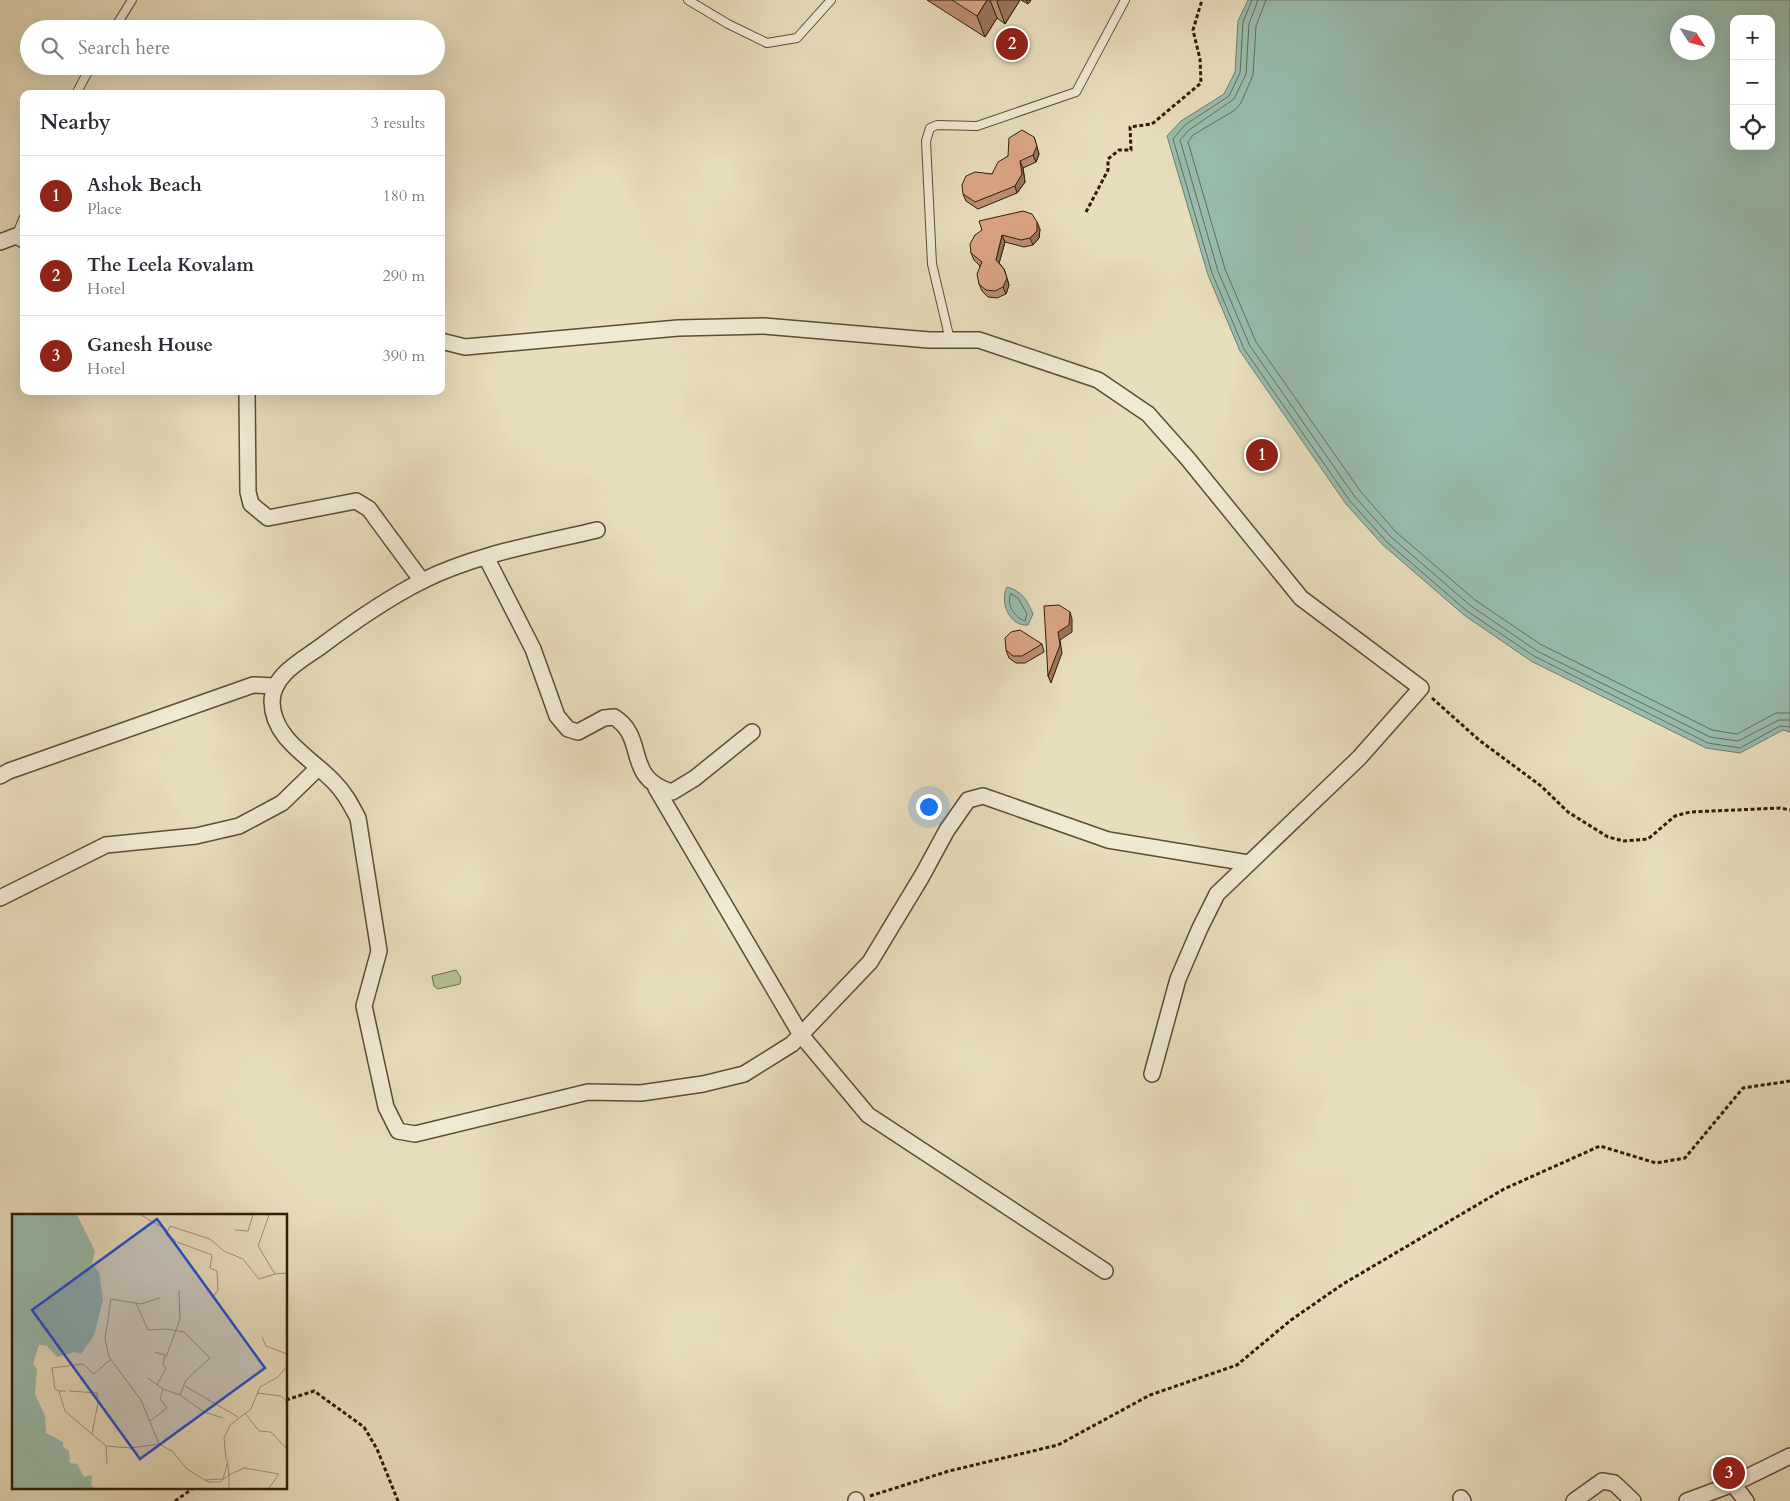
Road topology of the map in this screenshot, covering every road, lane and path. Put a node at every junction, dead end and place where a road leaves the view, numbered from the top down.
1 (132, 0) edge
2 (688, 0) edge
3 (830, 0) edge
4 (1125, 0) edge
5 (1202, 0) edge
6 (120, 20) edge
7 (86, 75) edge
8 (78, 90) edge
9 (1086, 212) dead end
10 (20, 238) edge
11 (0, 242) edge
12 (950, 340) junction
13 (445, 342) edge
14 (247, 395) edge
15 (596, 530) dead end
16 (486, 557) junction
17 (422, 581) junction
18 (1421, 688) junction
19 (274, 693) junction
20 (752, 732) dead end
21 (318, 768) junction
22 (0, 776) edge
23 (656, 788) junction
24 (1790, 810) edge
25 (1248, 863) junction
26 (0, 898) edge
27 (801, 1035) junction
28 (1152, 1074) dead end
29 (1790, 1081) edge
30 (1105, 1271) dead end
31 (288, 1399) edge
32 (1790, 1456) edge
33 (1733, 1484) junction
34 (194, 1488) edge
35 (174, 1501) edge
36 (398, 1501) edge
37 (856, 1501) edge
38 (1574, 1501) edge
39 (1633, 1501) edge
40 (1687, 1501) edge
41 (1746, 1501) edge

1 - 6 lane
2 - 3 lane
4 - 12 lane
5 - 9 path
7 - 8 lane
10 - 11 street
12 - 13 street
12 - 18 street
14 - 17 street
15 - 16 street
16 - 17 street
16 - 23 street
17 - 19 street
18 - 24 path
18 - 25 street
19 - 21 street
19 - 22 street
20 - 23 street
21 - 26 street
21 - 27 street
23 - 27 street
25 - 27 street
25 - 28 street
27 - 30 street
29 - 37 path
31 - 36 path
32 - 33 street
33 - 40 street
33 - 41 street
34 - 35 path
38 - 39 street

